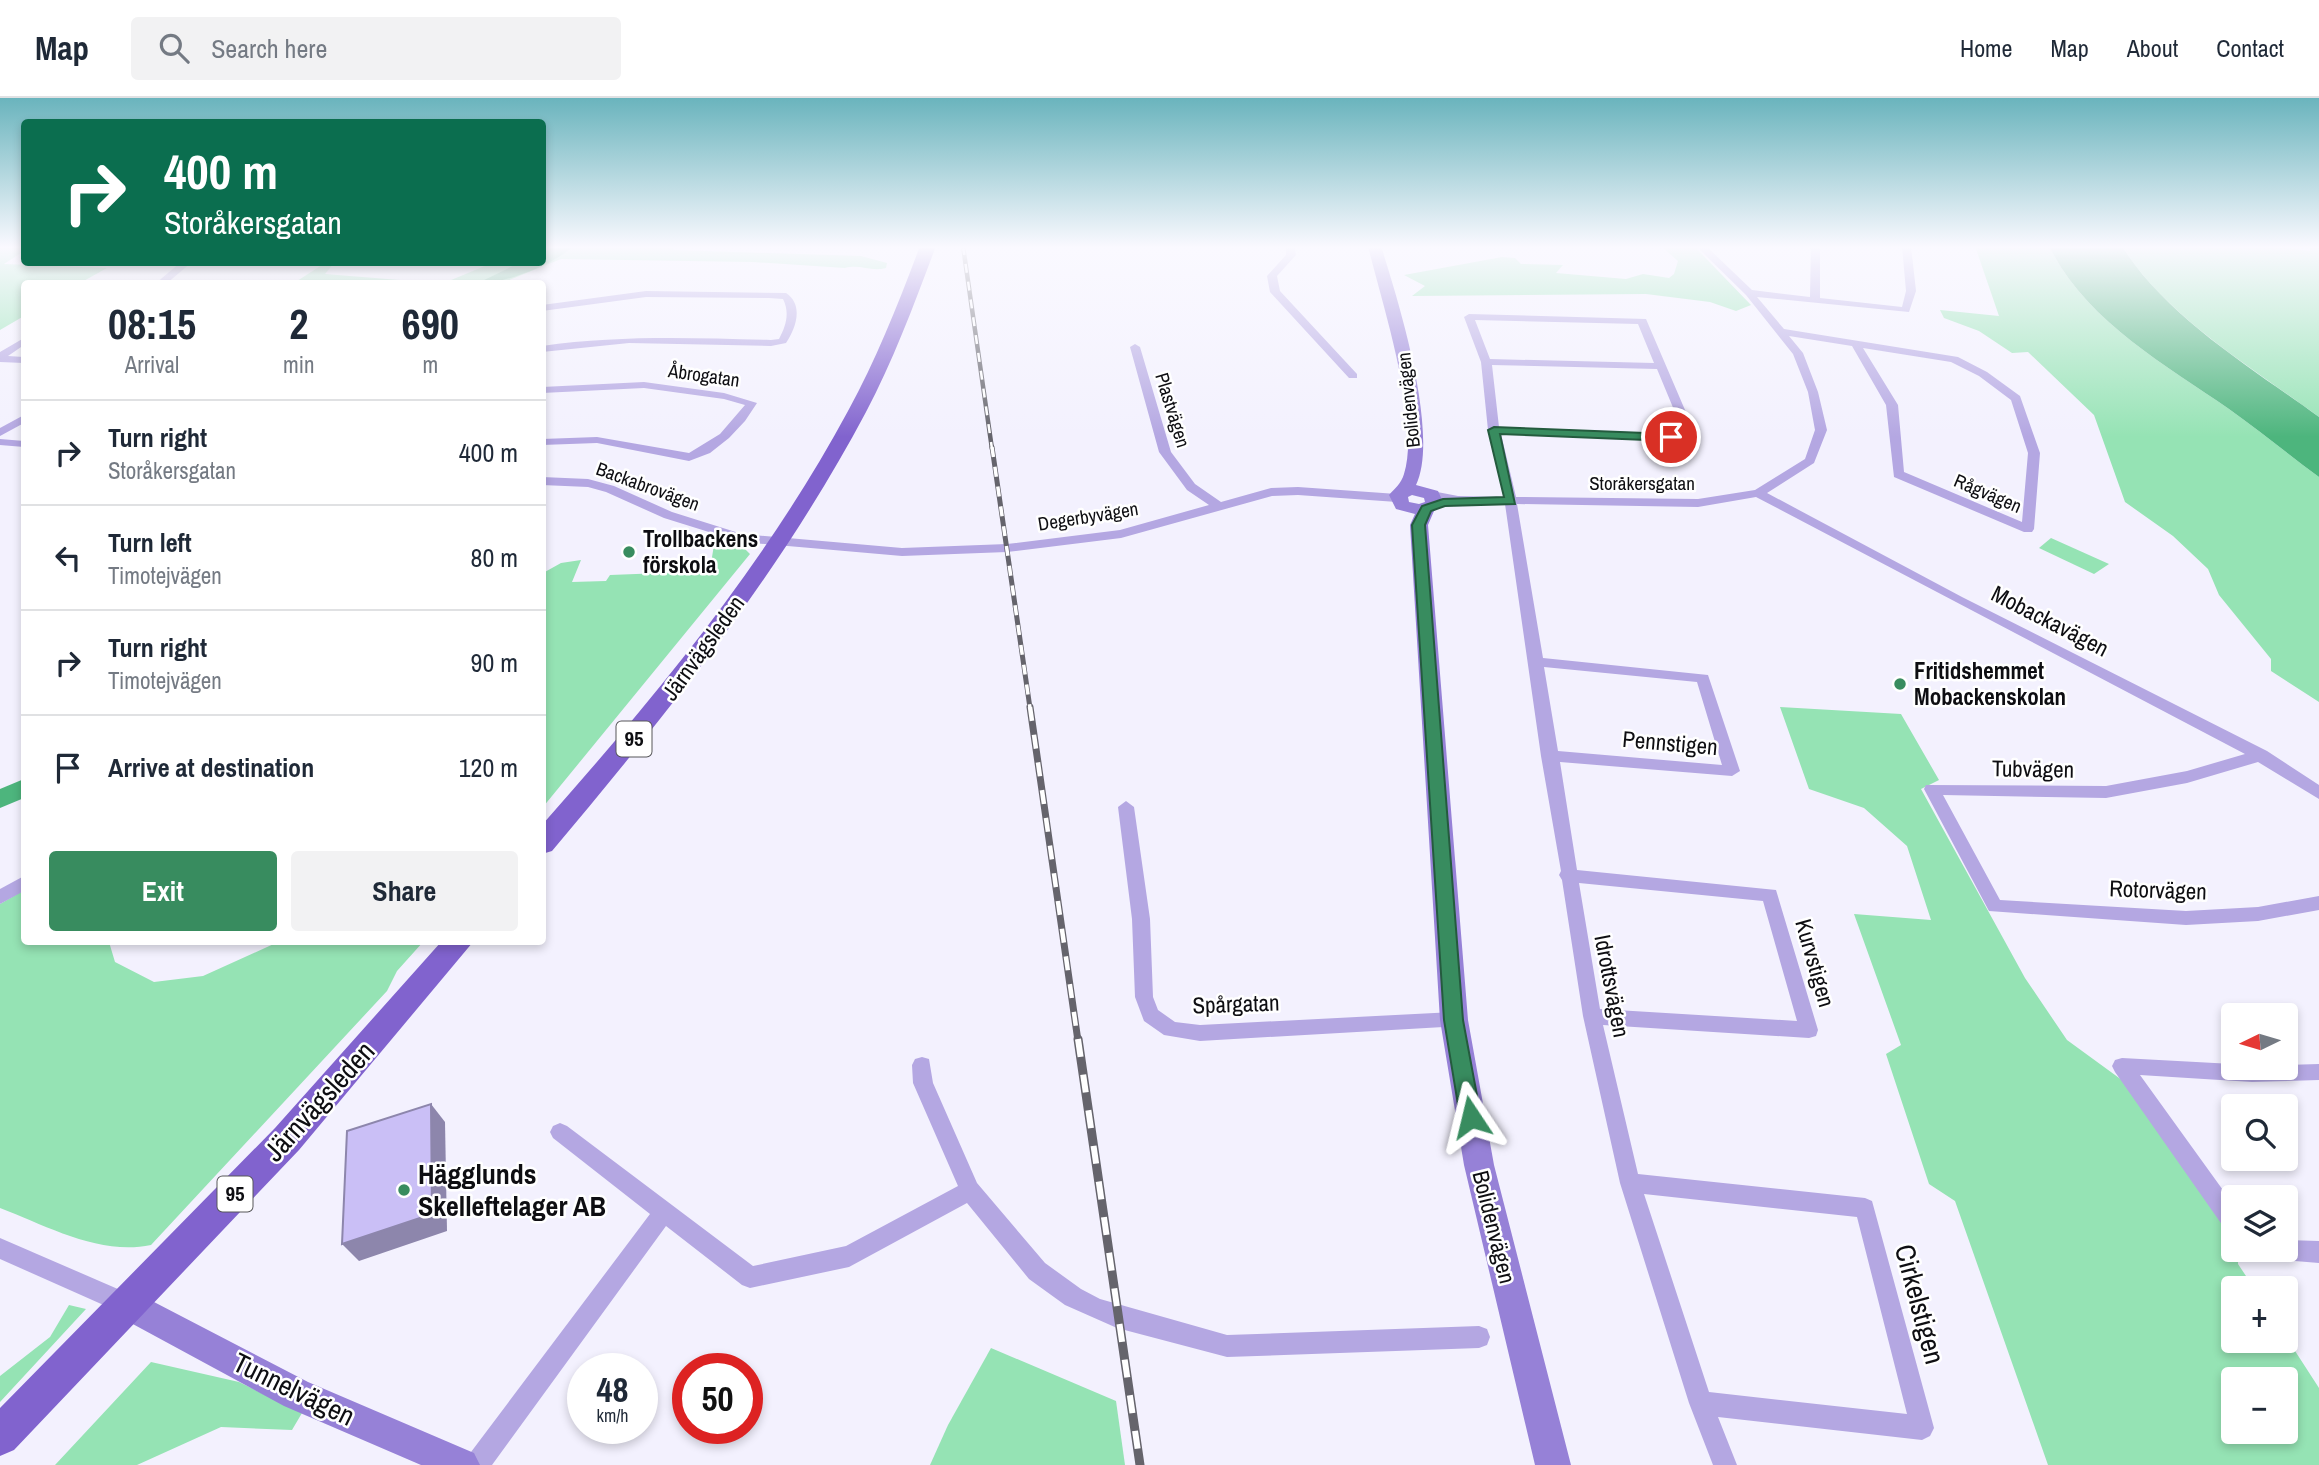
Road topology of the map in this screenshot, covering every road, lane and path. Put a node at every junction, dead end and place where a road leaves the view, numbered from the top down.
1 (790, 310) edge
2 (906, 310) edge
3 (1292, 310) edge
4 (1394, 310) edge
5 (1764, 310) edge
6 (1784, 332) junction
7 (21, 343) edge
8 (1856, 345) junction
9 (1135, 346) dead end
10 (546, 348) edge
11 (0, 358) edge
12 (21, 360) edge
13 (1486, 362) junction
14 (1662, 366) junction
15 (1353, 376) dead end
16 (546, 390) edge
17 (21, 420) edge
18 (1494, 430) junction
19 (0, 433) edge
20 (0, 442) edge
21 (546, 442) edge
22 (21, 444) edge
23 (546, 481) edge
24 (1758, 493) junction
25 (1511, 501) junction
26 (1418, 503) junction
27 (1217, 505) junction
28 (781, 539) junction
29 (1535, 662) junction
30 (2262, 755) junction
31 (1549, 756) junction
32 (2319, 793) edge
33 (1126, 807) dead end
34 (546, 839) edge
35 (1567, 875) junction
36 (21, 885) edge
37 (0, 897) edge
38 (2319, 903) edge
39 (1994, 906) joint
40 (455, 945) edge
41 (1592, 1016) junction
42 (1454, 1020) junction
43 (922, 1065) dead end
44 (2319, 1072) edge
45 (560, 1132) dead end
46 (1630, 1183) junction
47 (970, 1190) junction
48 (2221, 1205) edge
49 (664, 1212) junction
50 (0, 1248) edge
51 (2298, 1251) edge
52 (2319, 1252) edge
53 (129, 1305) junction
54 (1479, 1337) dead end
55 (1701, 1403) junction
56 (0, 1436) edge
57 (462, 1465) edge
58 (477, 1465) edge
59 (1553, 1465) edge
60 (1725, 1465) edge

1 - 10 street
2 - 28 main road, Järnvägsleden / 95
3 - 15 street
4 - 26 main road, Bolidenvägen
5 - 6 street, Storåkersgatan
6 - 8 street, Rågvägen
6 - 24 street, Storåkersgatan
7 - 11 street
8 - 8 street, Rågvägen
9 - 27 street, Plastvägen
11 - 12 street
13 - 14 street
13 - 14 street, Idrottsvägen
13 - 18 street, Idrottsvägen
14 - 18 street
16 - 21 street, Åbrogatan
17 - 19 street
18 - 25 street, Idrottsvägen
20 - 22 street
23 - 28 street, Backabrovägen
24 - 25 street, Storåkersgatan
24 - 30 street, Mobackavägen
25 - 26 street, Storåkersgatan
25 - 29 street, Idrottsvägen
26 - 27 street, Degerbyvägen
26 - 42 main road, Bolidenvägen
27 - 28 street, Degerbyvägen
28 - 34 main road, Järnvägsleden / 95
29 - 31 street, Idrottsvägen
29 - 31 street, Pennstigen
30 - 32 street, Mobackavägen
30 - 39 street, Tubvägen
31 - 35 street, Idrottsvägen
33 - 42 street, Spårgatan
35 - 41 street, Idrottsvägen
35 - 41 street, Kurvstigen
36 - 37 street
38 - 39 street, Rotorvägen
40 - 53 main road, Järnvägsleden / 95
41 - 46 street, Idrottsvägen
42 - 59 main road, Bolidenvägen
43 - 47 street
44 - 48 street
45 - 49 street
46 - 55 street, Idrottsvägen
46 - 55 street, Cirkelstigen
47 - 49 street
47 - 54 street
49 - 58 street
50 - 53 street
51 - 52 street
53 - 56 main road, Järnvägsleden / 95
53 - 57 main road, Tunnelvägen
55 - 60 street, Idrottsvägen

